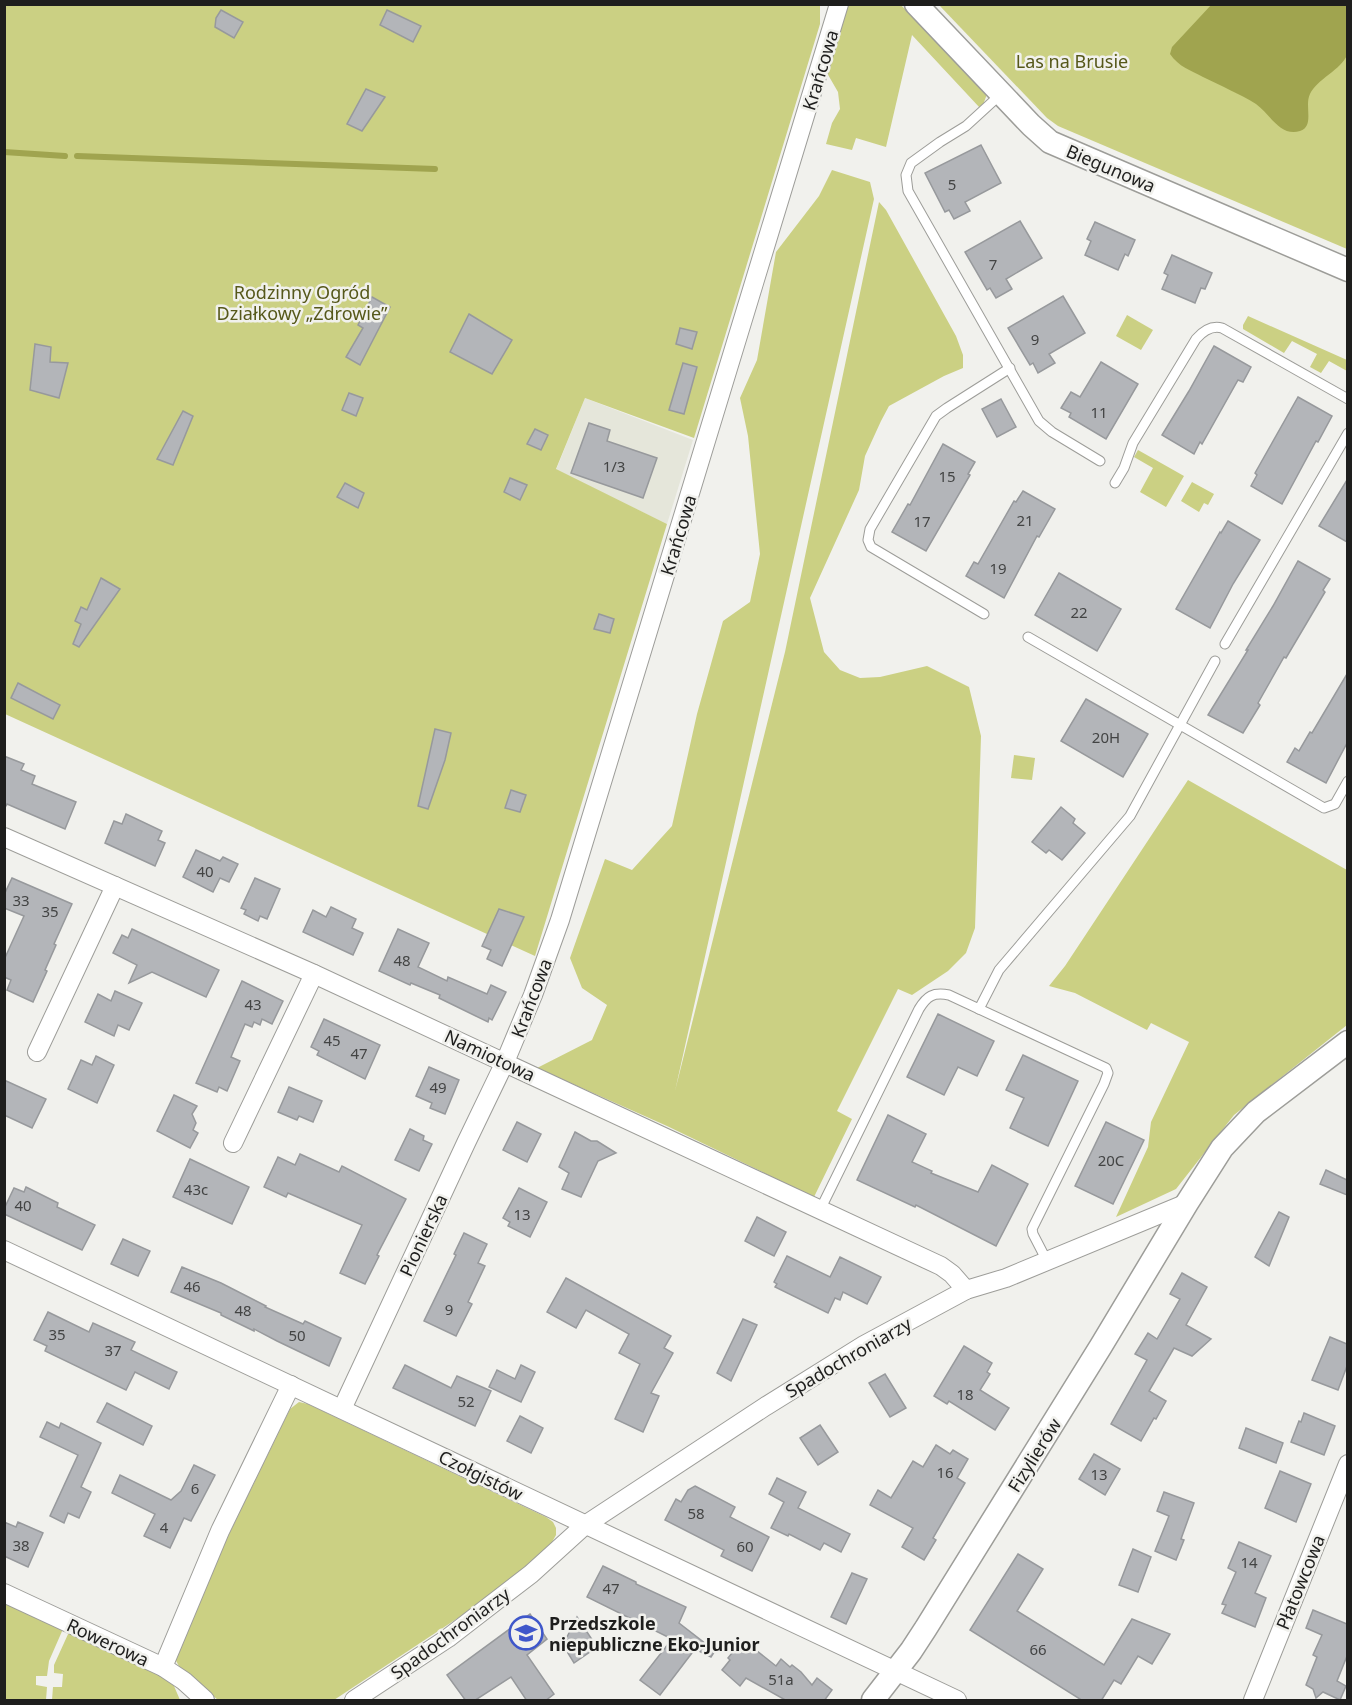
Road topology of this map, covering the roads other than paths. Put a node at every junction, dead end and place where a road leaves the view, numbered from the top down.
1 (839, 4) edge
2 (916, 4) edge
3 (1001, 94) junction
4 (1347, 270) edge
5 (1010, 368) junction
6 (1347, 399) edge
7 (1347, 433) edge
8 (1100, 461) dead end
9 (1115, 483) dead end
10 (984, 614) dead end
11 (1028, 637) dead end
12 (1225, 644) dead end
13 (1215, 661) dead end
14 (1182, 724) junction
15 (1347, 781) edge
16 (4, 837) edge
17 (115, 886) junction
18 (314, 974) junction
19 (979, 1009) junction
20 (1347, 1042) edge
21 (37, 1052) dead end
22 (505, 1062) junction
23 (233, 1143) dead end
24 (1187, 1203) junction
25 (820, 1210) junction
26 (4, 1250) edge
27 (1047, 1260) junction
28 (966, 1290) junction
29 (291, 1385) junction
30 (342, 1409) junction
31 (1347, 1464) edge
32 (585, 1525) junction
33 (4, 1593) edge
34 (163, 1667) junction
35 (896, 1671) junction
36 (205, 1701) edge
37 (354, 1701) edge
38 (873, 1701) edge
39 (957, 1701) edge
40 (1253, 1701) edge

1 - 22 street, Krańcowa
2 - 3 street, Biegunowa
3 - 4 street, Biegunowa
3 - 5 lane
5 - 8 lane
5 - 10 lane
6 - 9 lane
7 - 12 lane
11 - 14 lane
13 - 14 lane
14 - 15 lane
14 - 19 lane
16 - 17 street, Namiotowa
17 - 18 street, Namiotowa
17 - 21 street
18 - 22 street, Namiotowa
18 - 23 street
19 - 25 lane
19 - 27 lane
20 - 24 street
22 - 25 street, Namiotowa
22 - 30 street, Pionierska
24 - 27 street, Spadochroniarzy
24 - 35 street, Fizylierów
25 - 28 street, Namiotowa
26 - 29 street, Czołgistów
27 - 28 street, Spadochroniarzy
28 - 32 street, Spadochroniarzy
29 - 30 street, Czołgistów
29 - 34 street
30 - 32 street, Czołgistów
31 - 40 street, Płatowcowa
32 - 35 street, Czołgistów
32 - 37 street, Spadochroniarzy
33 - 34 street, Rowerowa
34 - 36 street, Rowerowa
35 - 38 street, Fizylierów
35 - 39 street, Czołgistów

